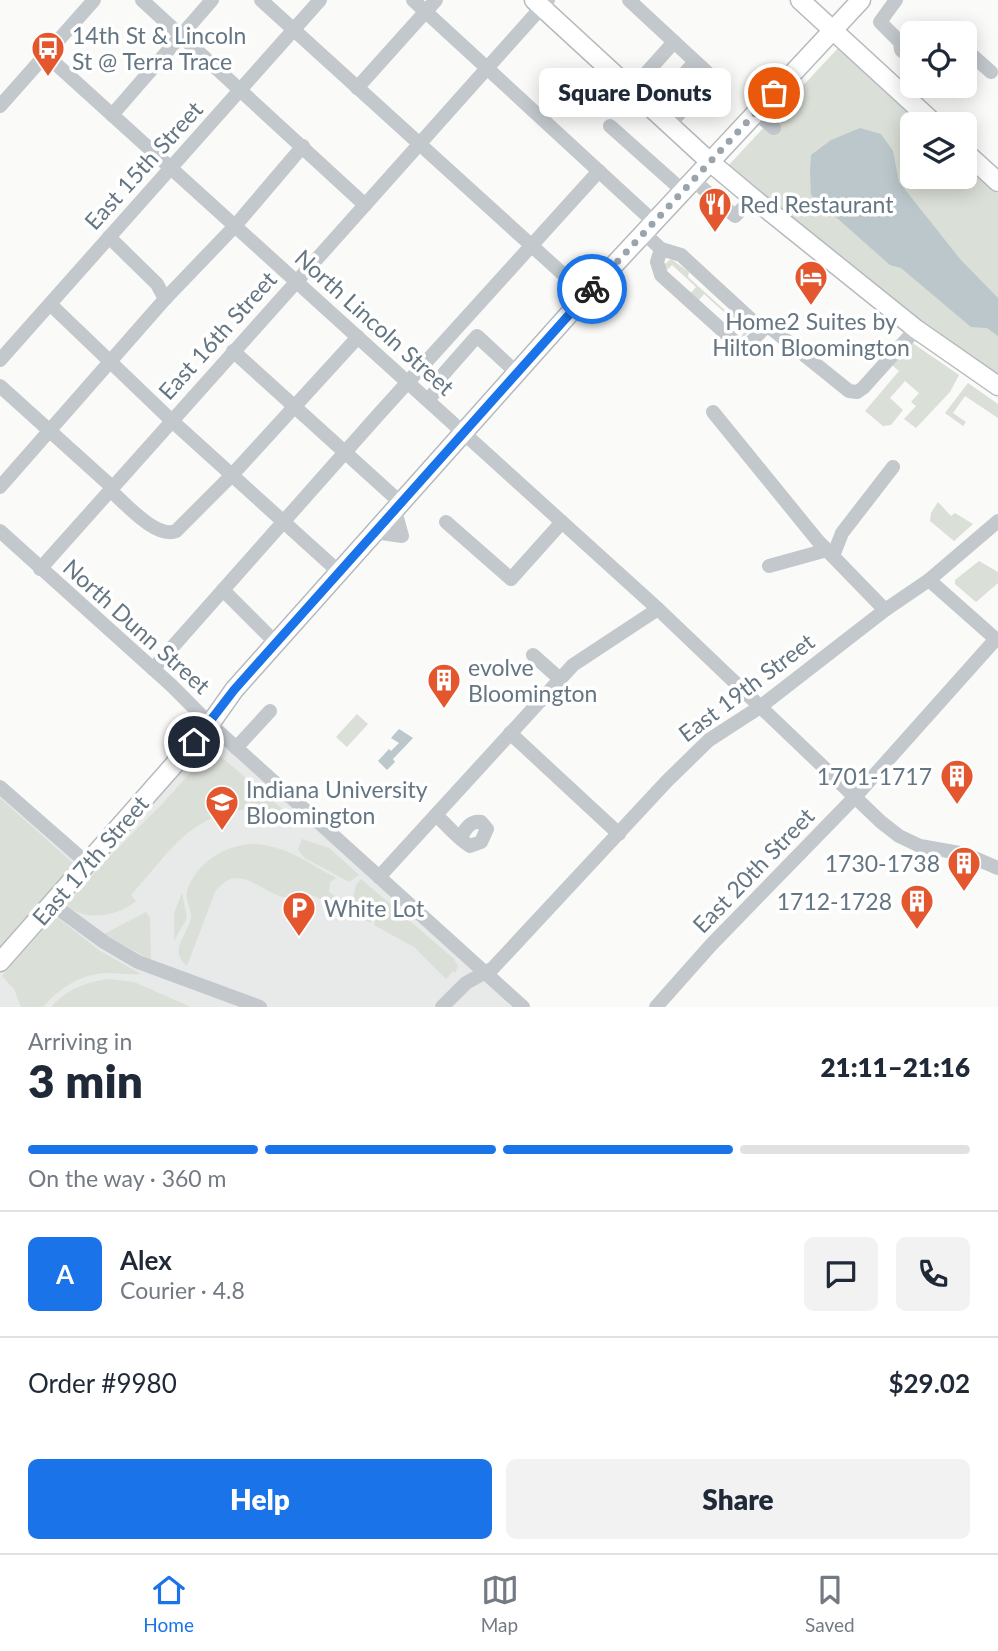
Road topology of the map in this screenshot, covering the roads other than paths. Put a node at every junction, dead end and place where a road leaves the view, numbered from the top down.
1 (94, 0) edge
2 (142, 0) edge
3 (212, 0) edge
4 (261, 0) edge
5 (320, 0) edge
6 (413, 0) edge
7 (436, 0) edge
8 (629, 0) edge
9 (800, 0) edge
10 (861, 0) edge
11 (896, 0) edge
12 (541, 2) edge
13 (426, 12) junction
14 (833, 29) junction
15 (293, 30) junction
16 (181, 34) junction
17 (900, 41) edge
18 (674, 42) junction
19 (46, 55) junction
20 (977, 60) edge
21 (695, 62) junction
22 (487, 68) junction
23 (991, 72) dead end
24 (357, 88) junction
25 (240, 90) junction
26 (631, 90) junction
27 (909, 100) joint
28 (0, 106) edge
29 (652, 109) junction
30 (922, 112) edge
31 (756, 113) junction
32 (112, 115) junction
33 (669, 125) junction
34 (610, 126) dead end
35 (774, 128) dead end
36 (419, 144) junction
37 (303, 146) junction
38 (710, 163) junction
39 (977, 163) edge
40 (171, 167) junction
41 (599, 171) junction
42 (729, 178) junction
43 (998, 182) edge
44 (688, 185) junction
45 (712, 196) junction
46 (753, 198) junction
47 (365, 205) junction
48 (236, 226) junction
49 (649, 227) junction
50 (109, 237) junction
51 (532, 246) junction
52 (661, 249) junction
53 (296, 280) junction
54 (586, 295) junction
55 (165, 299) junction
56 (50, 304) junction
57 (765, 327) junction
58 (916, 329) junction
59 (358, 337) junction
60 (233, 352) junction
61 (0, 360) edge
62 (110, 362) junction
63 (517, 373) junction
64 (408, 382) junction
65 (0, 386) edge
66 (998, 386) edge
67 (428, 400) junction
68 (294, 407) junction
69 (713, 412) dead end
70 (172, 420) junction
71 (50, 431) junction
72 (464, 433) junction
73 (345, 453) junction
74 (893, 467) dead end
75 (232, 475) junction
76 (0, 487) edge
77 (111, 488) junction
78 (398, 507) junction
79 (998, 521) edge
80 (284, 522) junction
81 (446, 522) dead end
82 (562, 522) junction
83 (0, 531) edge
84 (375, 532) junction
85 (830, 553) junction
86 (769, 566) dead end
87 (40, 569) junction
88 (340, 572) junction
89 (929, 580) junction
90 (223, 590) junction
91 (658, 609) junction
92 (885, 610) junction
93 (996, 640) edge
94 (276, 643) junction
95 (533, 654) dead end
96 (153, 669) junction
97 (560, 679) junction
98 (760, 707) junction
99 (270, 711) dead end
100 (210, 724) junction
101 (510, 733) junction
102 (236, 748) junction
103 (0, 787) edge
104 (854, 798) junction
105 (436, 815) junction
106 (619, 834) junction
107 (460, 838) dead end
108 (88, 864) junction
109 (998, 868) edge
110 (379, 877) junction
111 (52, 904) junction
112 (0, 962) edge
113 (484, 971) junction
114 (260, 1007) edge
115 (442, 1007) edge
116 (523, 1007) edge
117 (656, 1007) edge

1 - 19 street
2 - 16 street
3 - 16 street
4 - 15 street
5 - 15 street, East 15th Street
6 - 13 street
7 - 13 street
8 - 18 street
9 - 14 main road
10 - 14 main road, East 17th Street
11 - 17 street
12 - 22 street, East 16th Street
12 - 26 main road
13 - 22 street
13 - 24 street
14 - 27 main road
14 - 31 main road, East 17th Street
15 - 24 street
15 - 25 street, East 15th Street
16 - 25 street
16 - 32 street
18 - 21 street
18 - 26 street
19 - 28 street
19 - 32 street, North Lincoln Street
20 - 23 street
21 - 29 street
21 - 33 street
22 - 36 street, East 16th Street
22 - 41 street
24 - 36 street
25 - 37 street
25 - 40 street, East 15th Street
26 - 29 main road
27 - 30 main road
29 - 33 main road
31 - 35 street
31 - 38 main road, East 17th Street
32 - 40 street, North Lincoln Street
33 - 38 main road
34 - 44 street
36 - 47 street, East 16th Street
36 - 51 street
37 - 47 street
37 - 48 street
38 - 42 main road
38 - 44 main road, East 17th Street
39 - 43 main road
40 - 48 street, North Lincoln Street
40 - 50 street, East 15th Street
41 - 49 street
41 - 51 street
42 - 45 street
42 - 46 main road
44 - 45 street
44 - 49 main road, East 17th Street
45 - 46 street
46 - 58 main road
47 - 53 street, East 16th Street
48 - 53 street, North Lincoln Street
48 - 55 street
49 - 52 street
49 - 54 main road, East 17th Street
50 - 55 street
50 - 56 street, East 15th Street
51 - 54 street
51 - 64 street
52 - 57 street
52 - 57 street
53 - 59 street, North Lincoln Street
53 - 60 street, East 16th Street
54 - 63 main road, East 17th Street
55 - 62 street
56 - 61 street, East 15th Street
56 - 62 street
57 - 58 street
58 - 66 main road
59 - 64 street, North Lincoln Street
59 - 68 street
60 - 68 street
60 - 70 street, East 16th Street
62 - 70 street
62 - 71 street
63 - 67 street
63 - 72 main road, East 17th Street
64 - 67 street, North Lincoln Street
64 - 73 street
65 - 71 street
67 - 72 street, North Lincoln Street
68 - 73 street
68 - 75 street
69 - 85 street
70 - 75 street
70 - 77 street, East 16th Street
71 - 76 street
71 - 77 street
72 - 78 main road, East 17th Street
72 - 82 street, North Lincoln Street
73 - 78 street
73 - 80 street
74 - 85 street
75 - 77 street
75 - 80 street
77 - 87 street, East 16th Street
78 - 84 main road, East 17th Street
78 - 84 street
79 - 89 street, East 19th Street
80 - 88 street
80 - 90 street
81 - 82 street
82 - 91 street, North Lincoln Street
83 - 87 street, North Dunn Street
84 - 88 main road, East 17th Street
85 - 86 street
85 - 92 street
87 - 96 street, North Dunn Street
88 - 94 main road, East 17th Street
89 - 92 street, East 19th Street
89 - 93 street
90 - 94 street
90 - 96 street
91 - 97 street
91 - 98 street, North Lincoln Street
92 - 98 street, East 19th Street
93 - 104 street, East 20th Street
94 - 100 main road, East 17th Street
95 - 97 street
96 - 100 street, North Dunn Street
97 - 101 street
98 - 104 street, North Lincoln Street
98 - 106 street, East 19th Street
99 - 102 street
100 - 102 street, North Dunn Street
100 - 108 main road, East 17th Street
101 - 105 street
101 - 106 street
102 - 110 street, North Dunn Street
103 - 108 street
104 - 109 street, North Lincoln Street
104 - 117 street, East 20th Street
105 - 107 street
105 - 110 street
106 - 113 street, East 19th Street
108 - 111 main road, East 17th Street
110 - 113 street, North Dunn Street
111 - 112 main road, East 17th Street
111 - 114 street
113 - 115 street, East 19th Street
113 - 116 street, North Dunn Street

